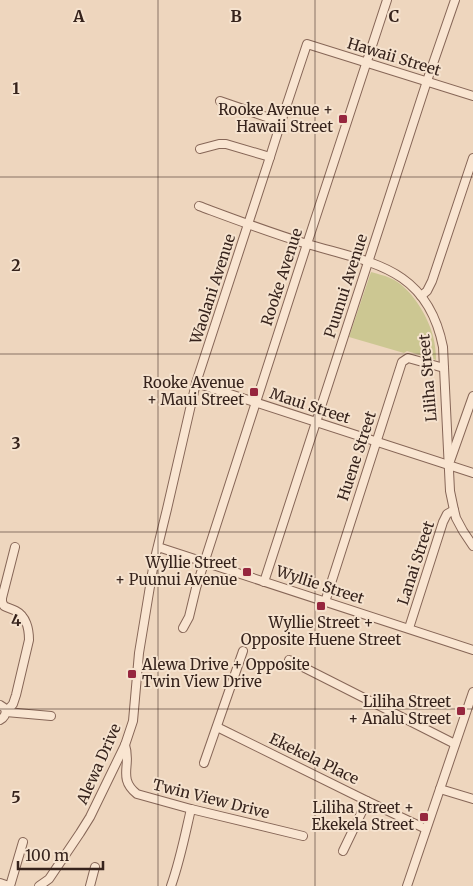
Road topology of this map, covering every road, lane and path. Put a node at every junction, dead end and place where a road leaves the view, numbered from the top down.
1 (387, 0) edge
2 (455, 0) edge
3 (307, 44) joint
4 (367, 63) junction
5 (427, 81) junction
6 (473, 96) edge
7 (220, 101) dead end
8 (281, 122) junction
9 (200, 149) dead end
10 (270, 157) junction
11 (473, 158) edge
12 (199, 206) dead end
13 (248, 225) junction
14 (307, 244) junction
15 (368, 262) junction
16 (421, 296) junction
17 (444, 368) junction
18 (196, 383) junction
19 (473, 396) edge
20 (255, 403) junction
21 (317, 422) junction
22 (377, 442) junction
23 (448, 465) junction
24 (473, 473) edge
25 (454, 510) junction
26 (473, 546) edge
27 (15, 547) dead end
28 (158, 547) junction
29 (204, 562) junction
30 (264, 582) junction
31 (325, 602) junction
32 (183, 628) dead end
33 (409, 628) junction
34 (473, 650) edge
35 (243, 651) dead end
36 (289, 660) dead end
37 (473, 692) edge
38 (0, 705) edge
39 (6, 712) junction
40 (51, 716) dead end
41 (0, 720) edge
42 (217, 726) junction
43 (455, 744) junction
44 (125, 745) junction
45 (204, 763) dead end
46 (440, 789) junction
47 (473, 799) edge
48 (367, 801) junction
49 (191, 809) junction
50 (426, 829) junction
51 (303, 836) dead end
52 (24, 842) dead end
53 (344, 851) dead end
54 (95, 867) dead end
55 (0, 883) edge
56 (10, 886) edge
57 (39, 886) edge
58 (90, 886) edge
59 (171, 886) edge
60 (407, 886) edge

1 - 4 street, Rooke Avenue
2 - 5 street, Puunui Avenue
3 - 4 street, Hawaii Street
3 - 8 street, Waolani Avenue
4 - 5 street, Hawaii Street
4 - 14 street, Rooke Avenue
5 - 6 street, Hawaii Street
5 - 15 street, Puunui Avenue
7 - 8 street
8 - 10 street, Waolani Avenue
9 - 10 street
10 - 13 street, Waolani Avenue
11 - 16 street
12 - 13 street, Liliha Street
13 - 14 street, Liliha Street
13 - 18 street, Waolani Avenue
14 - 15 street, Liliha Street
14 - 20 street, Rooke Avenue
15 - 16 street, Liliha Street
15 - 21 street, Puunui Avenue
16 - 17 street, Liliha Street
17 - 22 street, Huene Street
17 - 23 street, Liliha Street
18 - 20 street, Maui Street
18 - 28 street, Waolani Avenue
19 - 23 street
20 - 21 street, Maui Street
20 - 29 street, Rooke Avenue
21 - 22 street, Maui Street
21 - 30 street, Puunui Avenue
22 - 23 street, Maui Street
22 - 31 street, Huene Street
23 - 24 street, Maui Street
23 - 25 street, Liliha Street
25 - 26 street, Liliha Street
25 - 33 street, Lanai Street
27 - 39 street
28 - 29 street, Wyllie Street
28 - 44 street, Alewa Drive
29 - 30 street, Wyllie Street
29 - 32 street, Rooke Avenue
30 - 31 street, Wyllie Street
31 - 33 street, Wyllie Street
33 - 34 street, Wyllie Street
35 - 42 street
36 - 43 street
37 - 43 street
38 - 39 street
39 - 40 street
39 - 41 street
42 - 45 street
42 - 48 street, Ekekela Place
43 - 46 street
44 - 49 street, Twin View Drive
44 - 57 street, Alewa Drive
46 - 47 street
46 - 50 street
48 - 50 street, Ekekela Place
48 - 53 street
49 - 51 street, Twin View Drive
49 - 59 street
50 - 60 street
52 - 56 street
54 - 58 street
55 - 56 street

